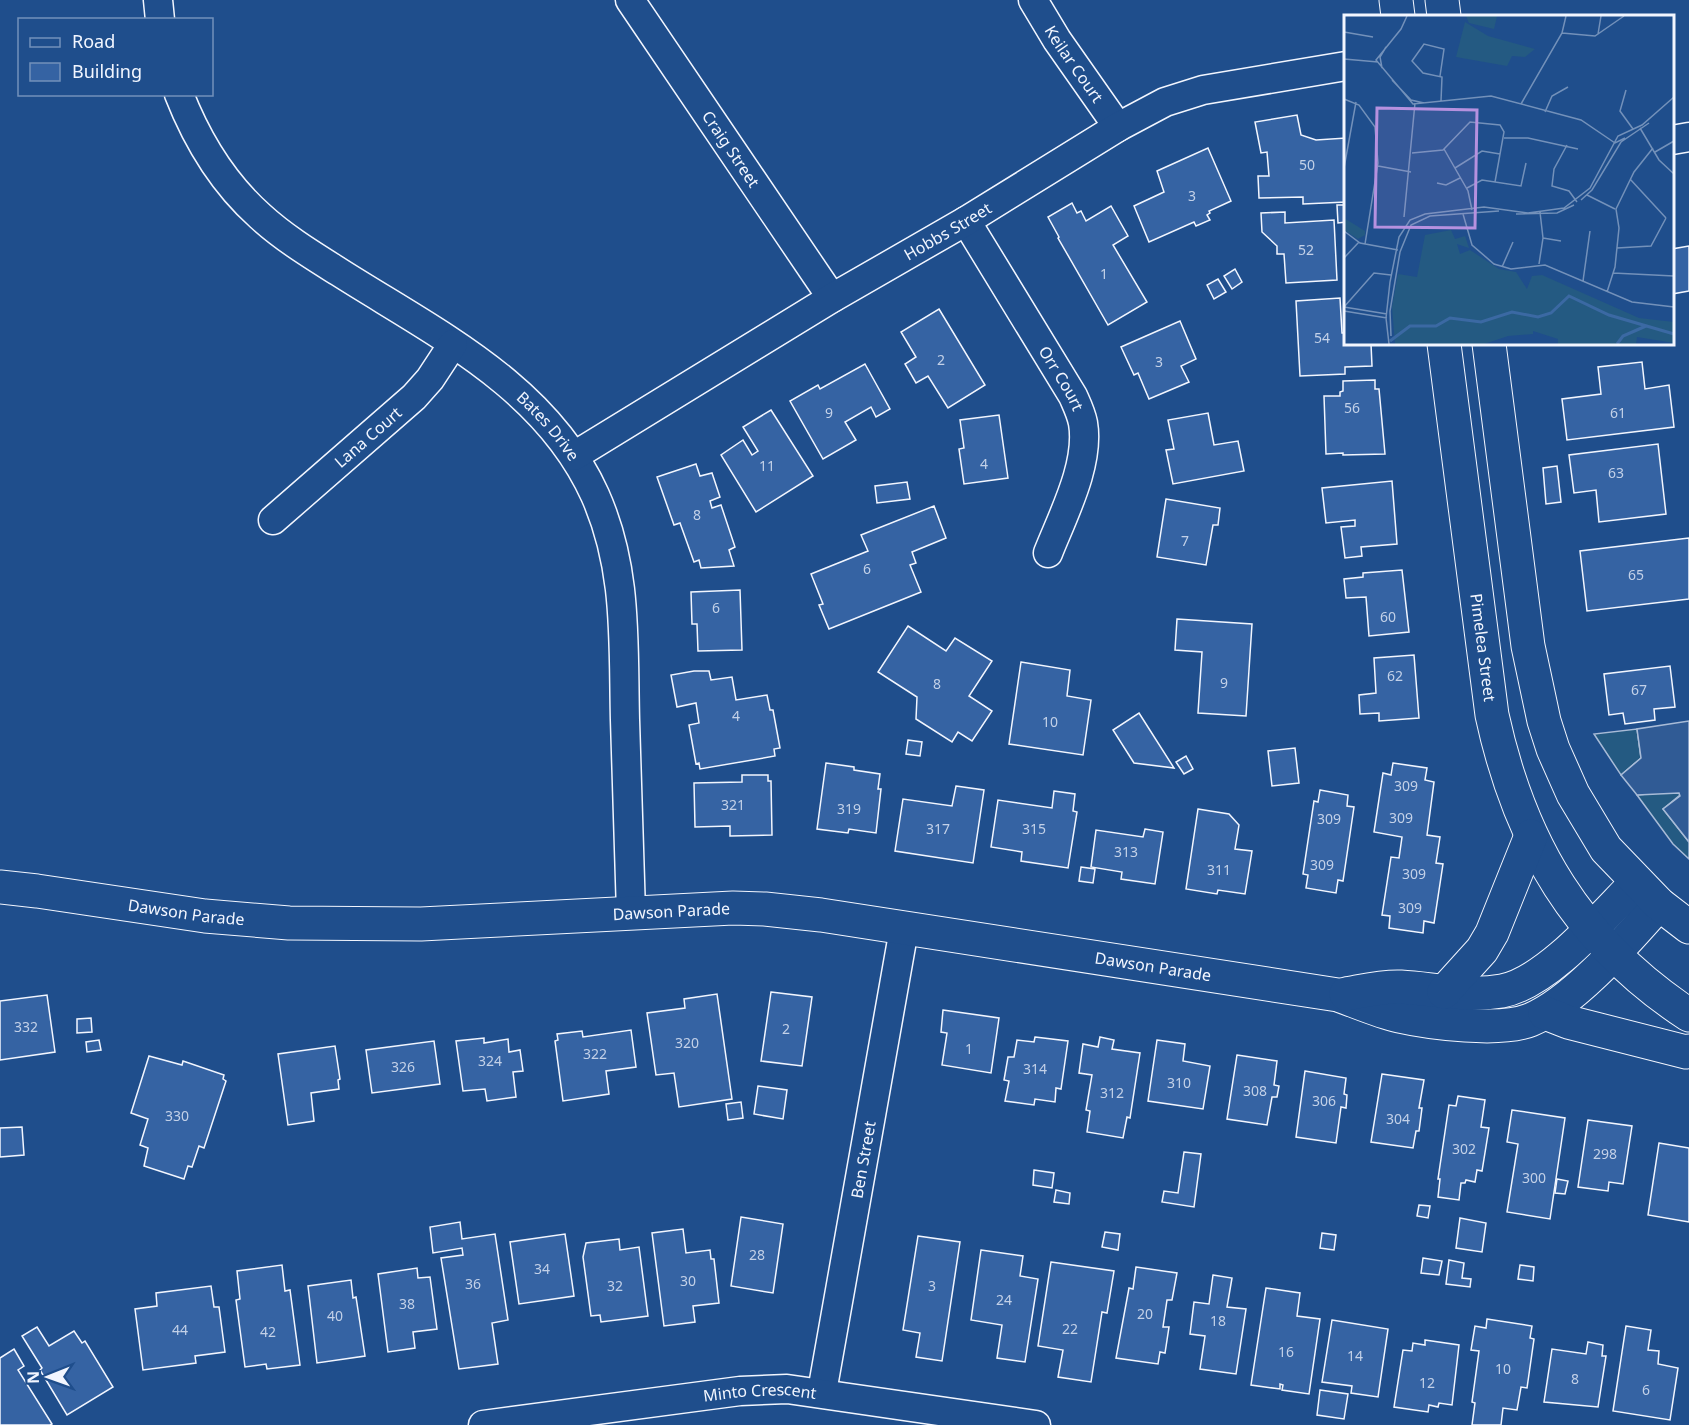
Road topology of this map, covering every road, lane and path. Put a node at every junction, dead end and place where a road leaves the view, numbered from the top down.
1 (159, 0) edge
2 (630, 0) edge
3 (1033, 0) edge
4 (1396, 0) edge
5 (1442, 0) edge
6 (1398, 15) edge
7 (1444, 15) edge
8 (160, 18) edge
9 (1344, 66) edge
10 (180, 96) edge
11 (1118, 128) junction
12 (1689, 137) edge
13 (1674, 140) edge
14 (966, 220) junction
15 (832, 298) junction
16 (453, 344) junction
17 (1444, 345) edge
18 (1489, 345) edge
19 (574, 456) junction
20 (273, 520) dead end
21 (1048, 553) dead end
22 (1532, 836) junction
23 (0, 887) edge
24 (1648, 893) junction
25 (631, 913) junction
26 (1689, 927) edge
27 (904, 929) junction
28 (1590, 930) junction
29 (1614, 953) junction
30 (1444, 992) junction
31 (1338, 995) junction
32 (1545, 1012) junction
33 (1689, 1015) edge
34 (1689, 1051) edge
35 (822, 1392) junction
36 (483, 1425) edge
37 (1036, 1425) edge

1 - 8 street
2 - 15 street, Craig Street
3 - 11 street, Keilar Court
4 - 6 street
5 - 7 street
9 - 11 street, Hobbs Street
10 - 16 street, Bates Drive
11 - 14 street, Hobbs Street
12 - 13 street
14 - 15 street, Hobbs Street
14 - 21 street, Orr Court
15 - 19 street, Hobbs Street
16 - 19 street, Bates Drive
16 - 20 street, Lana Court
17 - 22 street, Pimelea Street
18 - 24 street
19 - 25 street, Bates Drive
22 - 28 street, Pimelea Street
22 - 30 street
23 - 25 street, Dawson Parade
24 - 26 street
24 - 28 street, Dawson Parade
24 - 29 street, Dawson Parade
25 - 27 street, Dawson Parade
27 - 31 street, Dawson Parade
27 - 35 street, Ben Street
28 - 29 street
28 - 30 street, Dawson Parade
29 - 32 street, Dawson Parade
29 - 33 street
30 - 31 street, Dawson Parade
31 - 32 street, Dawson Parade
32 - 34 street
35 - 36 street, Minto Crescent
35 - 37 street, Minto Crescent

